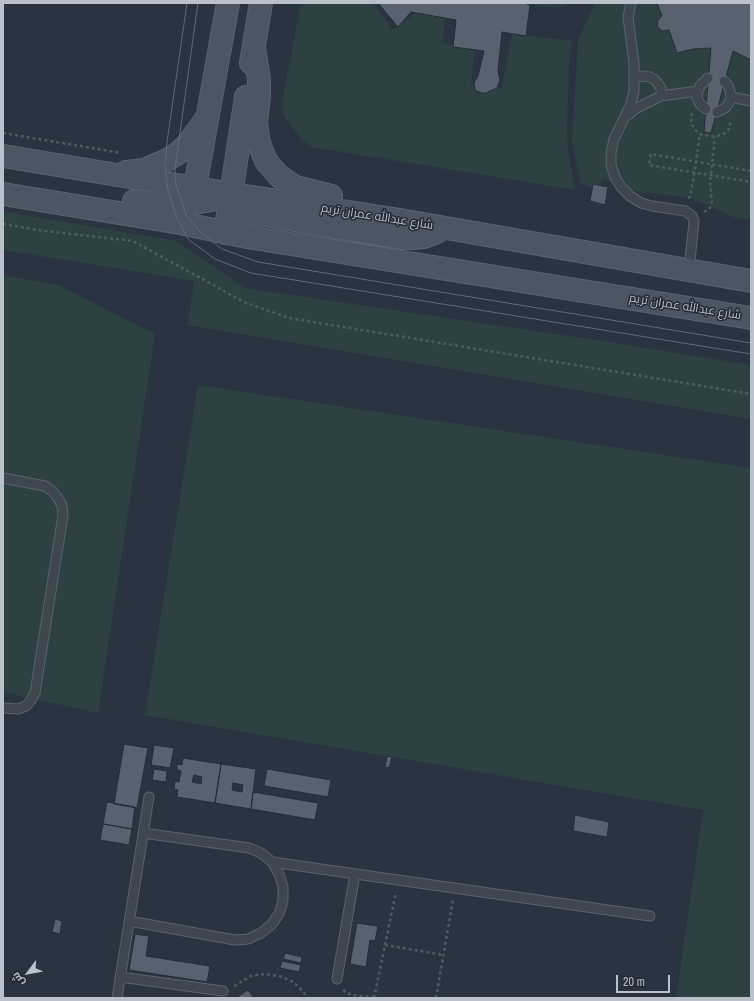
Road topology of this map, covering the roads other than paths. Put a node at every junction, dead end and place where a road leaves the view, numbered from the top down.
1 (228, 3) edge
2 (261, 3) edge
3 (631, 3) edge
4 (254, 48) junction
5 (635, 78) junction
6 (708, 78) dead end
7 (724, 81) dead end
8 (698, 91) junction
9 (661, 96) junction
10 (731, 97) junction
11 (751, 101) edge
12 (706, 109) dead end
13 (717, 112) dead end
14 (207, 117) junction
15 (624, 119) junction
16 (3, 156) edge
17 (112, 174) junction
18 (3, 180) edge
19 (231, 193) junction
20 (3, 194) edge
21 (192, 206) junction
22 (400, 220) junction
23 (444, 227) junction
24 (226, 233) junction
25 (247, 237) junction
26 (689, 271) junction
27 (751, 281) edge
28 (751, 318) edge
29 (3, 478) edge
30 (3, 708) edge
31 (149, 796) dead end
32 (143, 833) junction
33 (272, 862) junction
34 (355, 874) junction
35 (650, 916) dead end
36 (129, 921) junction
37 (120, 977) junction
38 (337, 979) road end
39 (222, 991) road end
40 (117, 998) edge

1 - 14 street
2 - 4 street
3 - 5 lane
4 - 19 street
4 - 22 street
5 - 9 lane
5 - 15 lane
6 - 8 lane
7 - 10 lane
8 - 9 lane
8 - 12 lane
9 - 15 lane
10 - 11 lane
10 - 13 lane
14 - 17 street
14 - 21 street
15 - 26 lane
16 - 17 street, شارع عبدالله عمران تريم
17 - 21 street, شارع عبدالله عمران تريم
18 - 21 street
19 - 21 street, شارع عبدالله عمران تريم
19 - 22 street, شارع عبدالله عمران تريم
19 - 24 street
20 - 21 street, شارع عبدالله عمران تريم
21 - 24 street, شارع عبدالله عمران تريم
22 - 23 street, شارع عبدالله عمران تريم
23 - 25 street
23 - 26 street, شارع عبدالله عمران تريم
24 - 25 street, شارع عبدالله عمران تريم
25 - 28 street, شارع عبدالله عمران تريم
26 - 27 street, شارع عبدالله عمران تريم
29 - 30 lane
31 - 32 lane
32 - 33 lane
32 - 36 lane
33 - 34 lane
33 - 36 lane
34 - 35 lane
34 - 38 lane
36 - 37 lane
37 - 39 lane
37 - 40 lane

